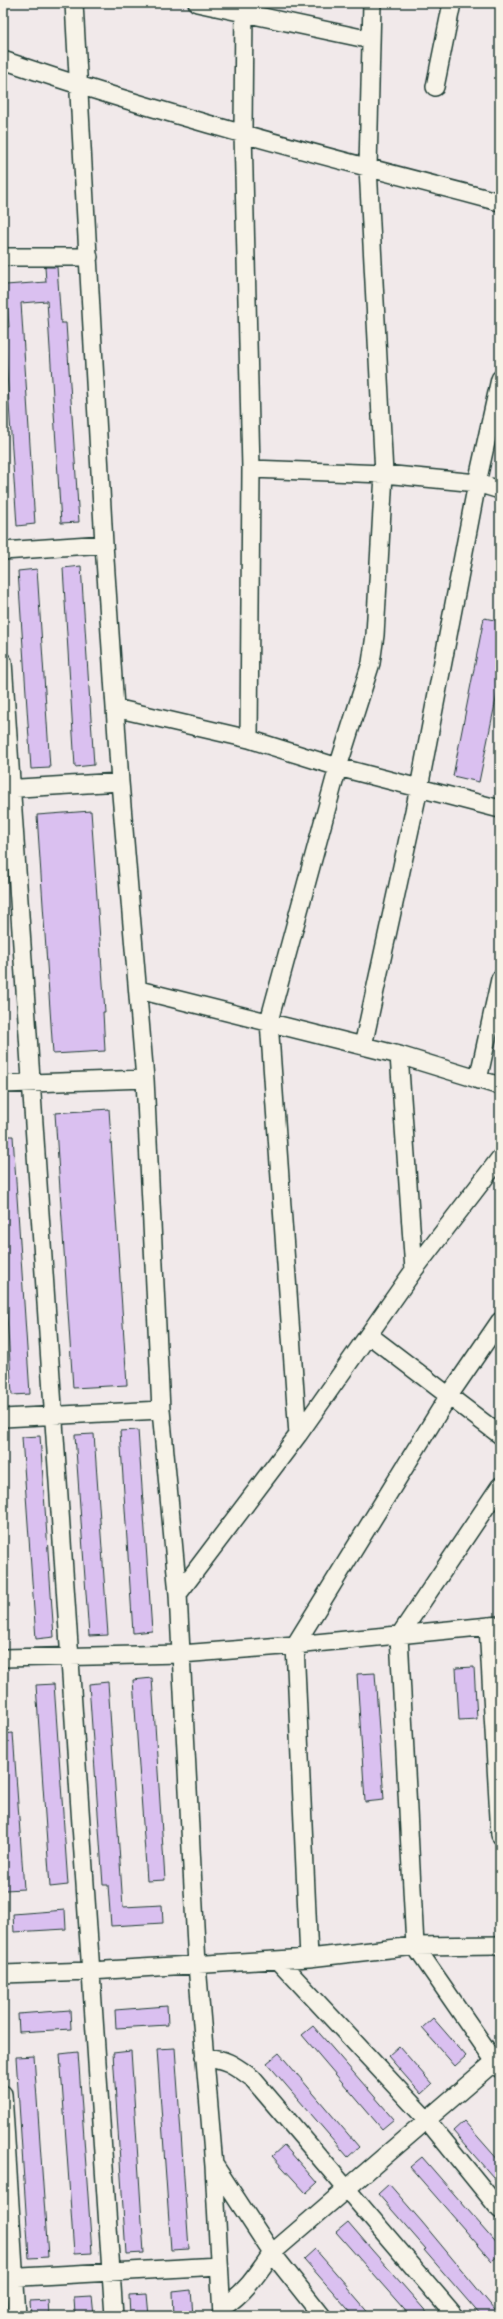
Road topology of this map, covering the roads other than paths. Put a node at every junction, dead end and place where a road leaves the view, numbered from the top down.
1 (74, 3) edge
2 (198, 3) edge
3 (372, 3) edge
4 (452, 3) edge
5 (244, 8) edge
6 (371, 40) junction
7 (3, 60) edge
8 (77, 86) junction
9 (435, 87) dead end
10 (243, 132) junction
11 (368, 168) junction
12 (500, 202) edge
13 (3, 257) edge
14 (89, 257) junction
15 (500, 379) edge
16 (251, 469) junction
17 (384, 474) junction
18 (477, 483) junction
19 (500, 490) edge
20 (104, 544) junction
21 (3, 551) edge
22 (3, 662) edge
23 (115, 708) junction
24 (249, 739) junction
25 (338, 767) junction
26 (120, 782) junction
27 (418, 788) junction
28 (7, 789) edge
29 (500, 809) edge
30 (500, 979) edge
31 (138, 990) junction
32 (269, 1021) junction
33 (363, 1046) junction
34 (399, 1055) junction
35 (145, 1079) junction
36 (478, 1080) junction
37 (31, 1082) junction
38 (3, 1084) edge
39 (500, 1086) edge
40 (500, 1158) edge
41 (414, 1270) junction
42 (500, 1322) edge
43 (369, 1335) junction
44 (448, 1397) junction
45 (161, 1410) junction
46 (53, 1415) junction
47 (3, 1418) edge
48 (298, 1435) junction
49 (500, 1435) edge
50 (500, 1486) edge
51 (178, 1594) junction
52 (494, 1626) edge
53 (399, 1636) junction
54 (295, 1645) junction
55 (181, 1654) junction
56 (72, 1657) junction
57 (3, 1658) edge
58 (500, 1835) edge
59 (500, 1945) edge
60 (415, 1946) junction
61 (309, 1958) junction
62 (278, 1960) junction
63 (197, 1965) junction
64 (90, 1971) junction
65 (3, 1974) edge
66 (204, 2057) junction
67 (498, 2063) edge
68 (3, 2094) edge
69 (427, 2120) junction
70 (214, 2166) junction
71 (346, 2189) junction
72 (500, 2210) edge
73 (272, 2253) junction
74 (219, 2266) junction
75 (111, 2271) junction
76 (9, 2277) edge
77 (222, 2312) edge
78 (17, 2316) edge
79 (114, 2316) edge
80 (322, 2316) edge
81 (454, 2316) edge

1 - 8 street
2 - 5 street
3 - 6 street
4 - 9 street
5 - 6 street
5 - 10 street
6 - 11 street
7 - 8 street
8 - 10 street
8 - 14 street
10 - 11 street
10 - 16 street
11 - 12 street
11 - 17 street
13 - 14 street
14 - 20 street
15 - 18 street
16 - 17 street
16 - 24 street
17 - 18 street
17 - 25 street
18 - 19 street
18 - 27 street
20 - 21 street
20 - 23 street
22 - 28 street
23 - 24 street
23 - 26 street
24 - 25 street
25 - 27 street
25 - 32 street
26 - 28 street
26 - 31 street
27 - 29 street
27 - 33 street
28 - 37 street
30 - 36 street
31 - 32 street
31 - 35 street
32 - 33 street
32 - 48 street
33 - 34 street
34 - 36 street
34 - 41 street
35 - 37 street
35 - 45 street
36 - 39 street
37 - 38 street
37 - 46 street
40 - 41 street
41 - 43 street
42 - 44 street
43 - 44 street
43 - 48 street
44 - 49 street
44 - 54 street
45 - 46 street
45 - 51 street
46 - 47 street
46 - 56 street
48 - 51 street
50 - 53 street
51 - 55 street
52 - 53 street
52 - 58 street
53 - 54 street
53 - 60 street
54 - 55 street
54 - 61 street
55 - 56 street
55 - 63 street
56 - 57 street
56 - 64 street
59 - 60 street
60 - 61 street
60 - 67 street
61 - 62 street
62 - 63 street
62 - 69 street
63 - 64 street
63 - 66 street
64 - 65 street
64 - 75 street
66 - 70 street
66 - 71 street
67 - 69 street
68 - 76 street
69 - 71 street
69 - 72 street
70 - 73 street
70 - 74 street
71 - 73 street
71 - 81 street
73 - 77 street
73 - 80 street
74 - 75 street
74 - 77 street
75 - 76 street
75 - 79 street
76 - 78 street

